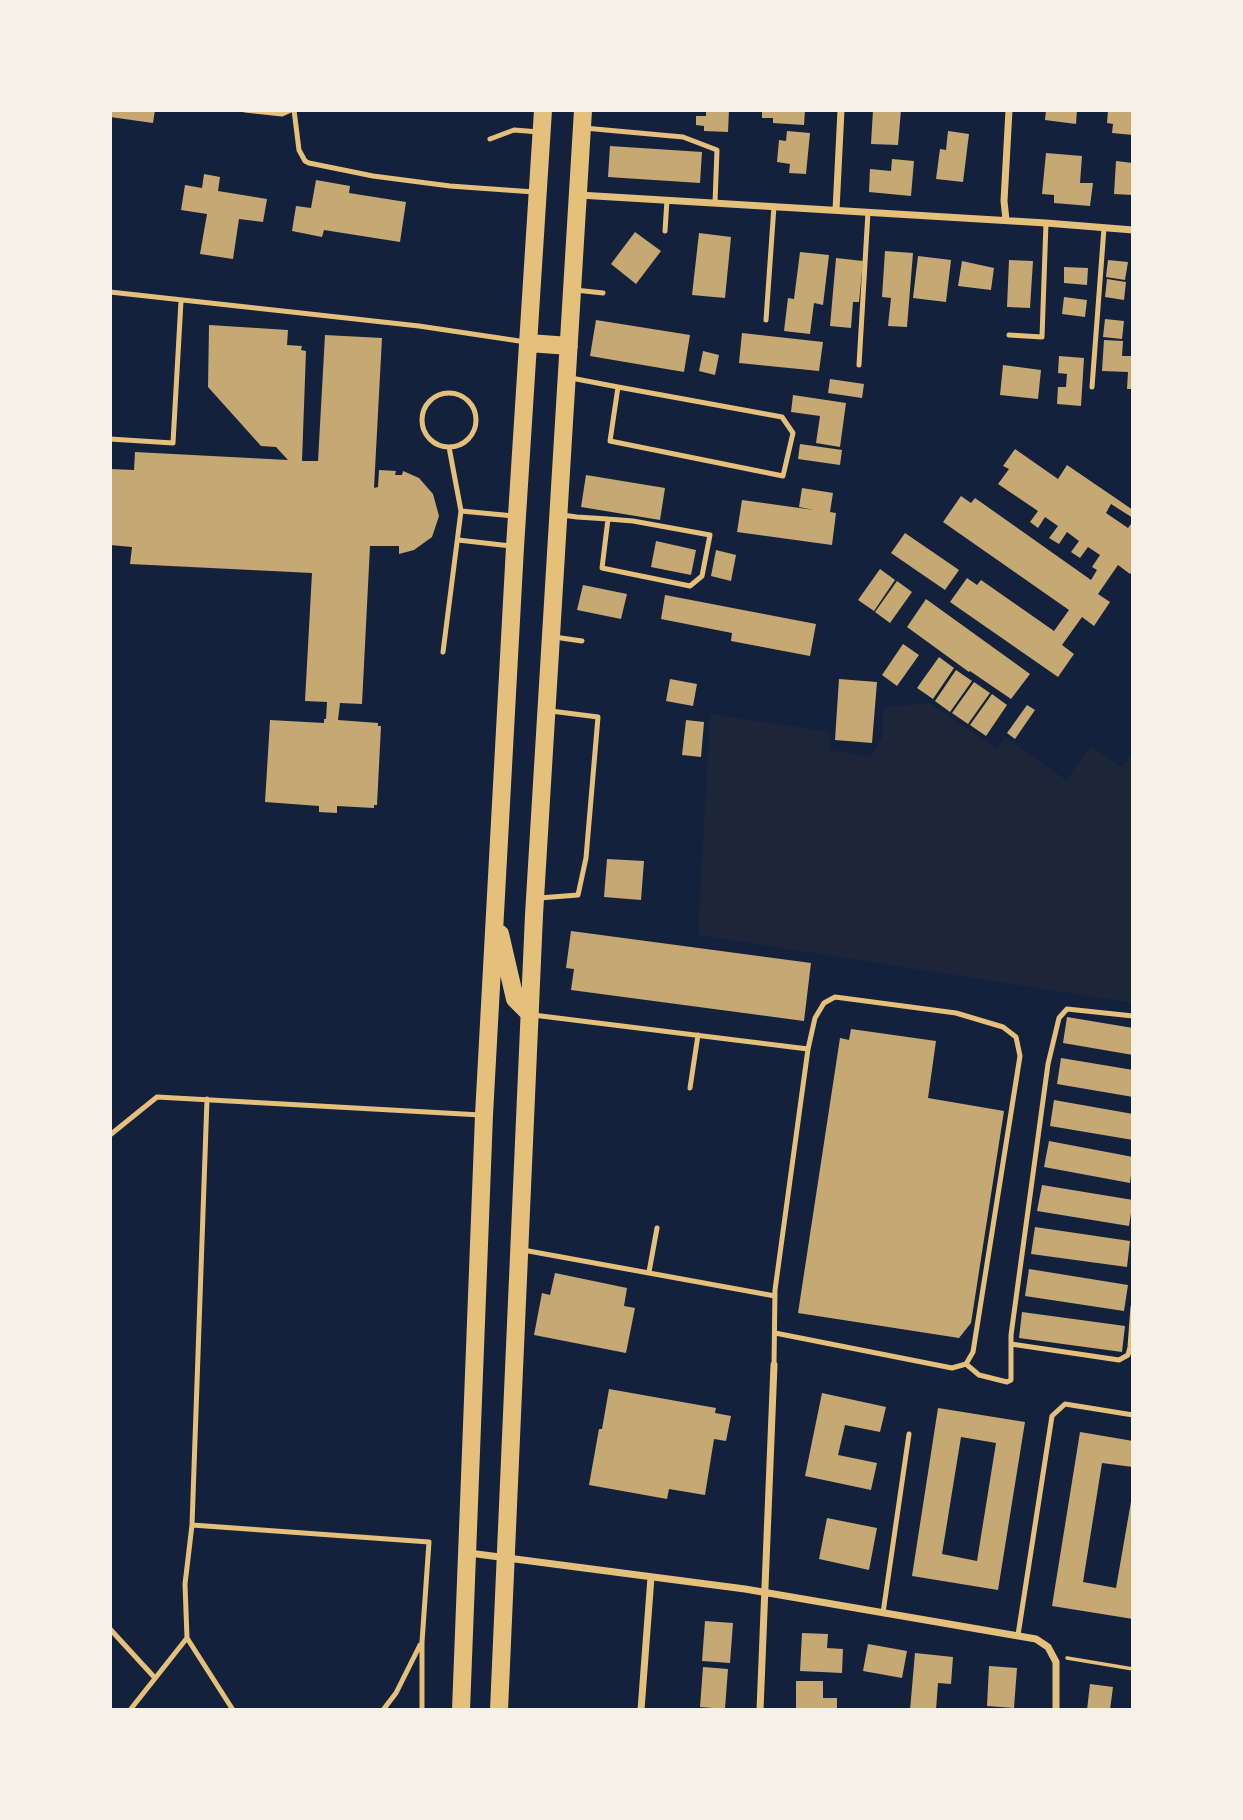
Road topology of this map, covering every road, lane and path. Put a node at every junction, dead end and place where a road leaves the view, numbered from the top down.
1 (245, 110) edge
2 (293, 110) edge
3 (543, 110) edge
4 (841, 110) edge
5 (1009, 110) edge
6 (582, 119) edge
7 (542, 132) junction
8 (490, 139) dead end
9 (539, 193) junction
10 (579, 195) junction
11 (667, 200) junction
12 (715, 203) junction
13 (774, 206) junction
14 (836, 210) junction
15 (868, 212) junction
16 (1006, 220) junction
17 (1046, 223) junction
18 (1104, 228) junction
19 (1133, 230) edge
20 (665, 231) dead end
21 (573, 290) junction
22 (110, 292) edge
23 (603, 293) dead end
24 (181, 302) junction
25 (766, 320) dead end
26 (1009, 335) dead end
27 (529, 343) junction
28 (569, 346) junction
29 (859, 365) dead end
30 (567, 377) junction
31 (618, 387) junction
32 (1092, 387) dead end
33 (110, 439) edge
34 (449, 447) junction
35 (461, 512) junction
36 (559, 515) junction
37 (517, 516) junction
38 (608, 519) junction
39 (458, 540) junction
40 (516, 547) junction
41 (551, 637) junction
42 (582, 641) dead end
43 (443, 652) dead end
44 (547, 711) junction
45 (536, 898) junction
46 (495, 913) junction
47 (530, 1014) junction
48 (1133, 1016) edge
49 (698, 1035) junction
50 (808, 1049) junction
51 (690, 1088) dead end
52 (207, 1099) junction
53 (484, 1115) junction
54 (110, 1135) edge
55 (657, 1228) dead end
56 (520, 1250) junction
57 (649, 1272) junction
58 (775, 1296) junction
59 (1133, 1307) edge
60 (775, 1333) junction
61 (1011, 1344) junction
62 (966, 1364) junction
63 (774, 1365) joint
64 (1133, 1415) edge
65 (909, 1434) dead end
66 (192, 1525) junction
67 (467, 1553) junction
68 (507, 1556) junction
69 (651, 1577) junction
70 (765, 1594) junction
71 (883, 1613) junction
72 (110, 1629) edge
73 (1018, 1635) junction
74 (187, 1638) junction
75 (422, 1642) junction
76 (1054, 1657) junction
77 (1133, 1669) edge
78 (155, 1678) junction
79 (130, 1710) edge
80 (233, 1710) edge
81 (383, 1710) edge
82 (422, 1710) edge
83 (461, 1710) edge
84 (499, 1710) edge
85 (641, 1710) edge
86 (760, 1710) edge
87 (1056, 1710) edge

1 - 2 lane
2 - 9 lane
3 - 7 main road
4 - 14 street
5 - 16 street
6 - 10 main road
6 - 12 lane
7 - 8 lane
7 - 9 main road
9 - 27 main road
10 - 11 street
10 - 21 main road
11 - 12 street
11 - 20 lane
12 - 13 street
13 - 14 street
13 - 25 lane
14 - 15 street
15 - 16 street
15 - 29 lane
16 - 17 street
17 - 18 street
17 - 26 lane
18 - 19 street
18 - 32 lane
21 - 23 lane
21 - 28 main road
22 - 24 lane
24 - 27 lane
24 - 33 lane
27 - 28 main road
27 - 37 main road
28 - 30 main road
30 - 31 lane
30 - 36 main road
31 - 31 lane
34 - 34 lane
34 - 35 lane
35 - 37 lane
35 - 39 lane
36 - 38 lane
36 - 41 main road
37 - 40 main road
38 - 38 lane
39 - 40 lane
39 - 43 lane
40 - 46 main road
41 - 42 lane
41 - 44 main road
44 - 45 main road
44 - 45 lane
45 - 47 main road
46 - 47 main road
46 - 53 main road
47 - 49 lane
47 - 56 main road
48 - 61 lane
49 - 50 lane
49 - 51 lane
50 - 58 lane
50 - 62 lane
52 - 53 lane
52 - 54 lane
52 - 66 lane
53 - 67 main road
55 - 57 lane
56 - 57 lane
56 - 68 main road
57 - 58 lane
58 - 60 lane
59 - 61 lane
60 - 62 lane
60 - 63 lane
61 - 62 lane
63 - 70 street
64 - 73 lane
65 - 71 lane
66 - 74 lane
66 - 75 lane
67 - 68 street
67 - 83 main road
68 - 69 street
68 - 84 main road
69 - 70 street
69 - 85 street
70 - 71 street
70 - 86 street
71 - 73 street
72 - 78 lane
73 - 76 street
74 - 78 lane
74 - 80 lane
75 - 81 lane
75 - 82 lane
76 - 77 path
76 - 87 street
78 - 79 lane

